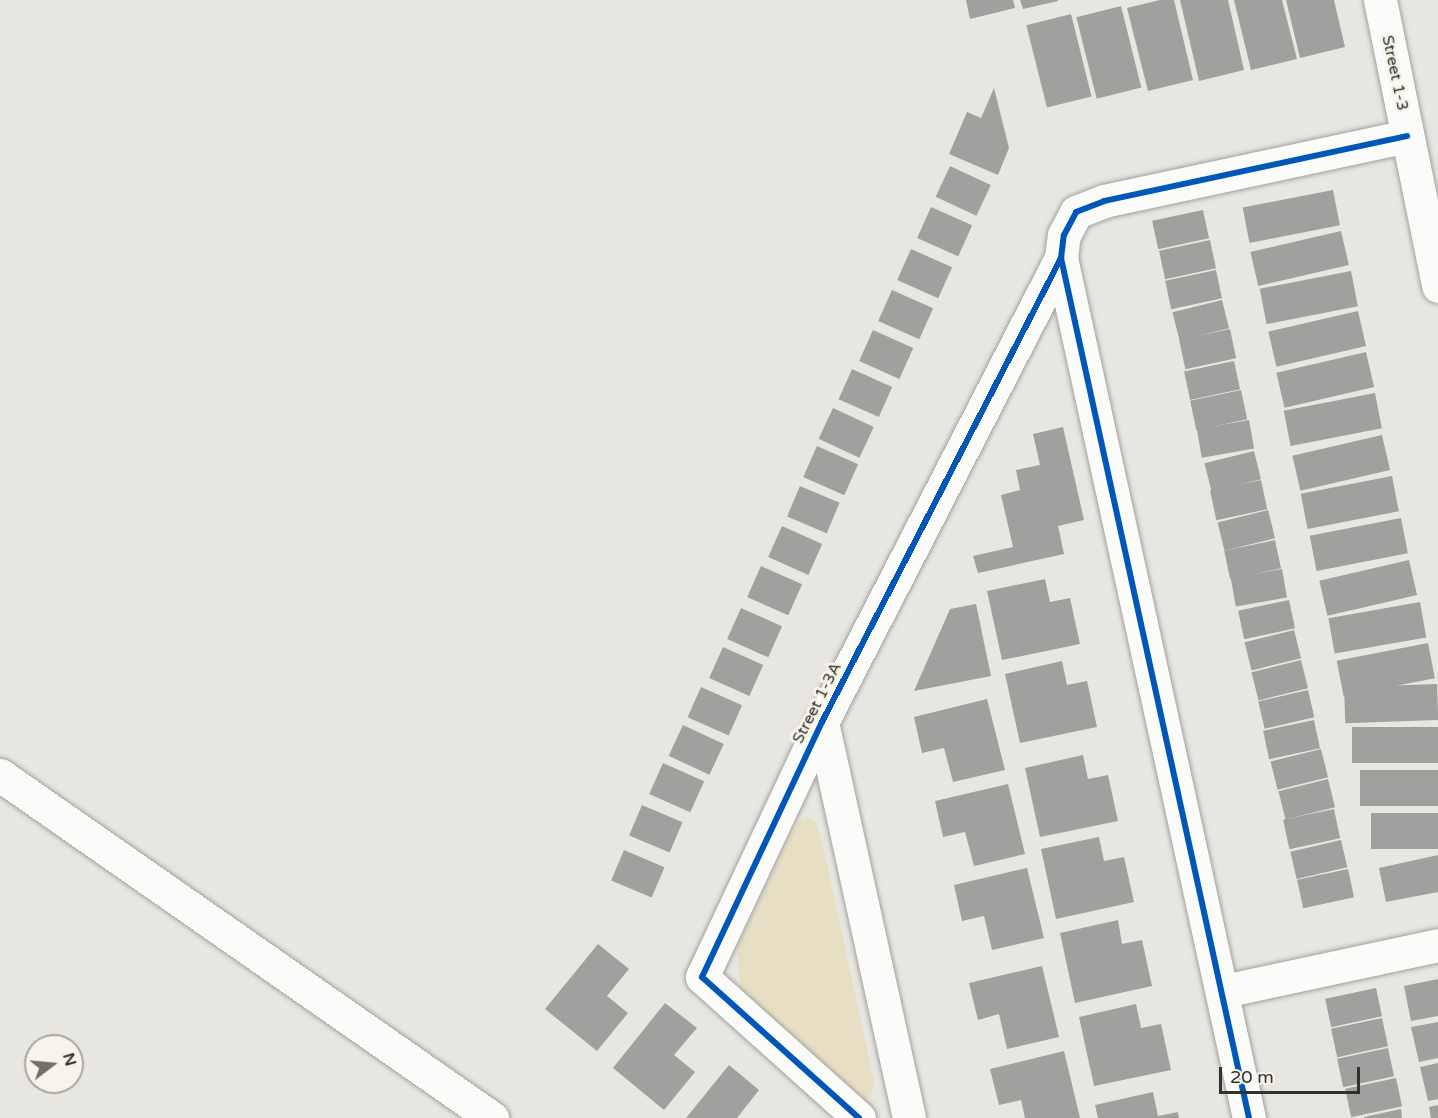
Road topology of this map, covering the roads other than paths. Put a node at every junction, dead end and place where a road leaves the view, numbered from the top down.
1 (1380, 0) edge
2 (1407, 136) junction
3 (1061, 258) junction
4 (1438, 286) edge
5 (822, 722) junction
6 (0, 775) edge
7 (1438, 945) edge
8 (1224, 991) junction
9 (492, 1118) edge
10 (860, 1118) edge
11 (909, 1118) edge
12 (1249, 1118) edge

1 - 2 street, Street 1-3
2 - 3 street
2 - 4 street, Street 1-3
3 - 5 street, Street 1-3A
3 - 8 street
5 - 10 street, Street 1-3A
5 - 11 street
6 - 9 street
7 - 8 street
8 - 12 street

